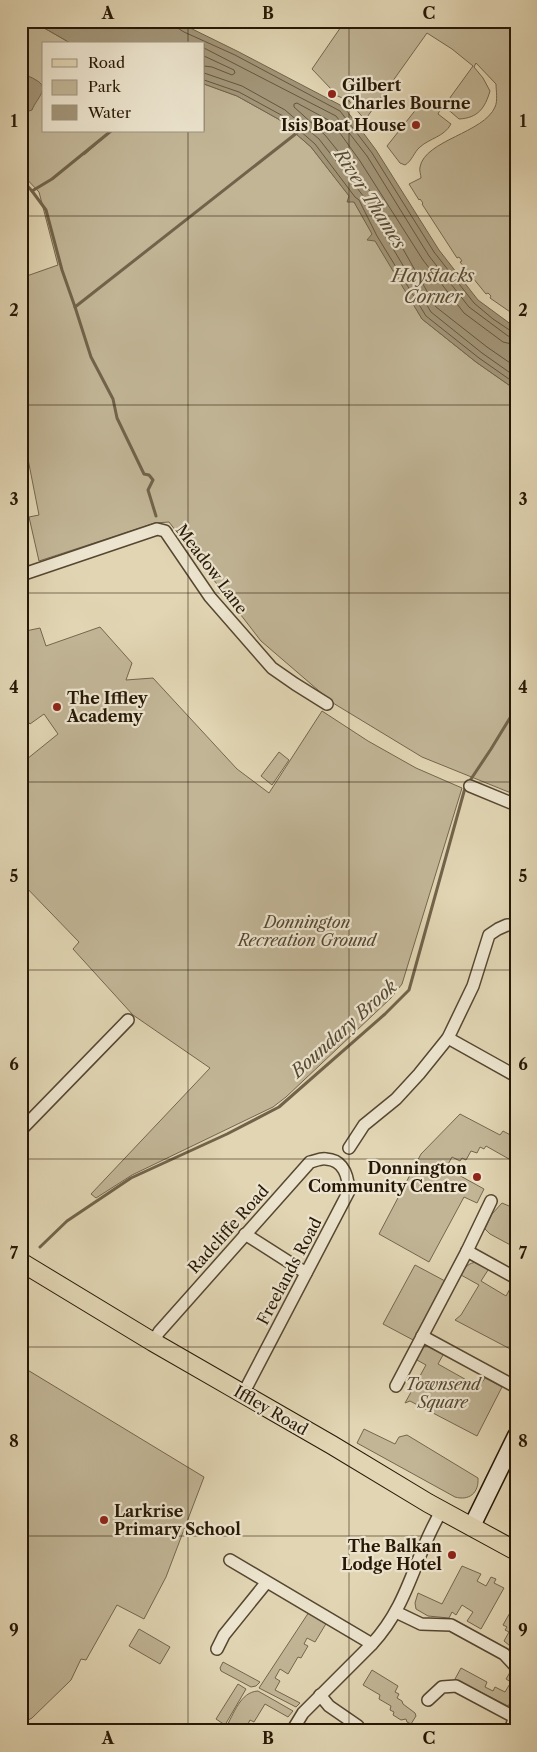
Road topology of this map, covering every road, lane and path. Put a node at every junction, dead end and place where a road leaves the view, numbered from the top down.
1 (21, 575) edge
2 (327, 704) dead end
3 (470, 786) dead end
4 (516, 804) edge
5 (516, 925) edge
6 (128, 1020) dead end
7 (448, 1038) junction
8 (516, 1076) edge
9 (21, 1130) edge
10 (349, 1148) dead end
11 (339, 1163) joint
12 (490, 1201) dead end
13 (245, 1234) junction
14 (467, 1251) junction
15 (25, 1264) edge
16 (306, 1273) junction
17 (516, 1278) edge
18 (422, 1336) junction
19 (153, 1342) junction
20 (396, 1386) dead end
21 (516, 1387) edge
22 (243, 1394) junction
23 (516, 1436) edge
24 (442, 1510) junction
25 (472, 1526) junction
26 (516, 1551) edge
27 (230, 1560) dead end
28 (266, 1583) junction
29 (396, 1612) junction
30 (372, 1644) junction
31 (217, 1649) dead end
32 (516, 1667) edge
33 (320, 1695) junction
34 (428, 1700) dead end
35 (515, 1715) edge
36 (358, 1726) dead end
37 (292, 1731) edge
38 (510, 1731) edge

1 - 2 street, Meadow Lane
3 - 4 street
5 - 7 street
6 - 9 street
7 - 8 street
7 - 10 street
11 - 13 street, Radcliffe Road
11 - 16 street, Freelands Road
12 - 14 street
13 - 16 street
13 - 19 street, Radcliffe Road
14 - 17 street
14 - 18 street
15 - 19 main road, Iffley Road
16 - 22 street, Freelands Road
18 - 20 street
18 - 21 street
19 - 22 main road, Iffley Road
22 - 24 main road, Iffley Road
23 - 25 main road
24 - 25 main road, Iffley Road
24 - 29 street
25 - 26 main road, Iffley Road
27 - 28 street
28 - 30 street
28 - 31 street
29 - 30 street
29 - 32 street
30 - 33 street
33 - 36 street
33 - 37 street
34 - 35 street
35 - 38 street

